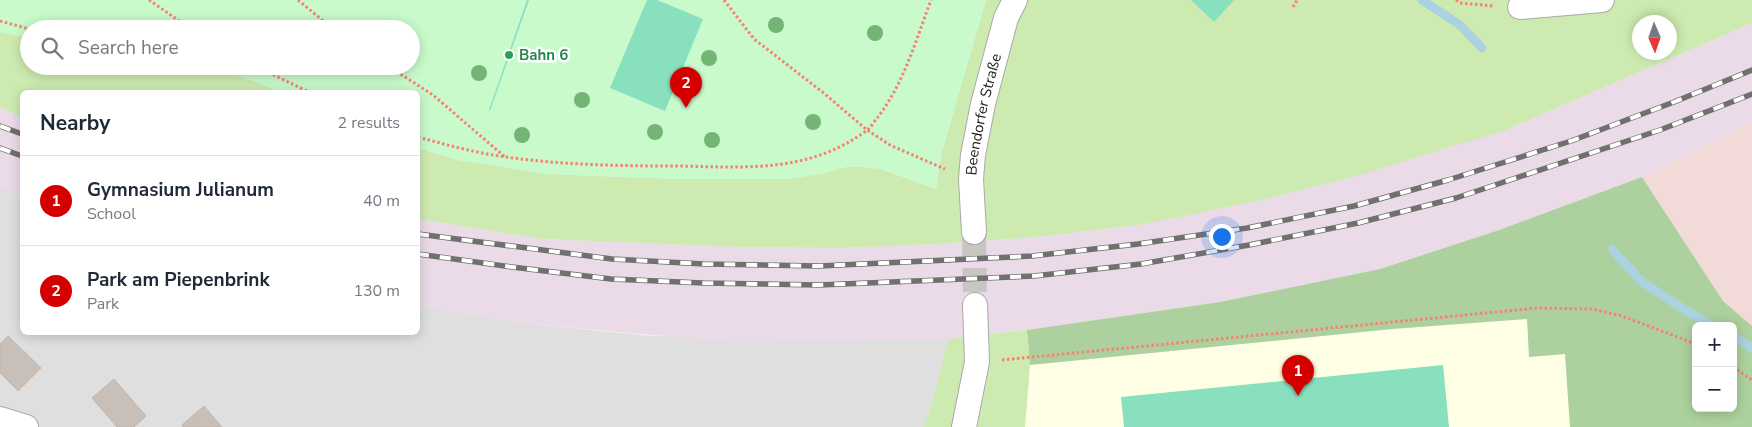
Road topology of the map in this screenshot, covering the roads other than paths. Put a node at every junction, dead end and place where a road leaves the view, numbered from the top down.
1 (1015, 0) edge
2 (1602, 0) edge
3 (1520, 7) road end
4 (974, 232) tunnel mouth
5 (976, 305) tunnel mouth
6 (0, 419) edge
7 (26, 427) edge
8 (964, 427) edge

1 - 4 street, Beendorfer Straße
2 - 3 street
5 - 8 street
6 - 7 street

